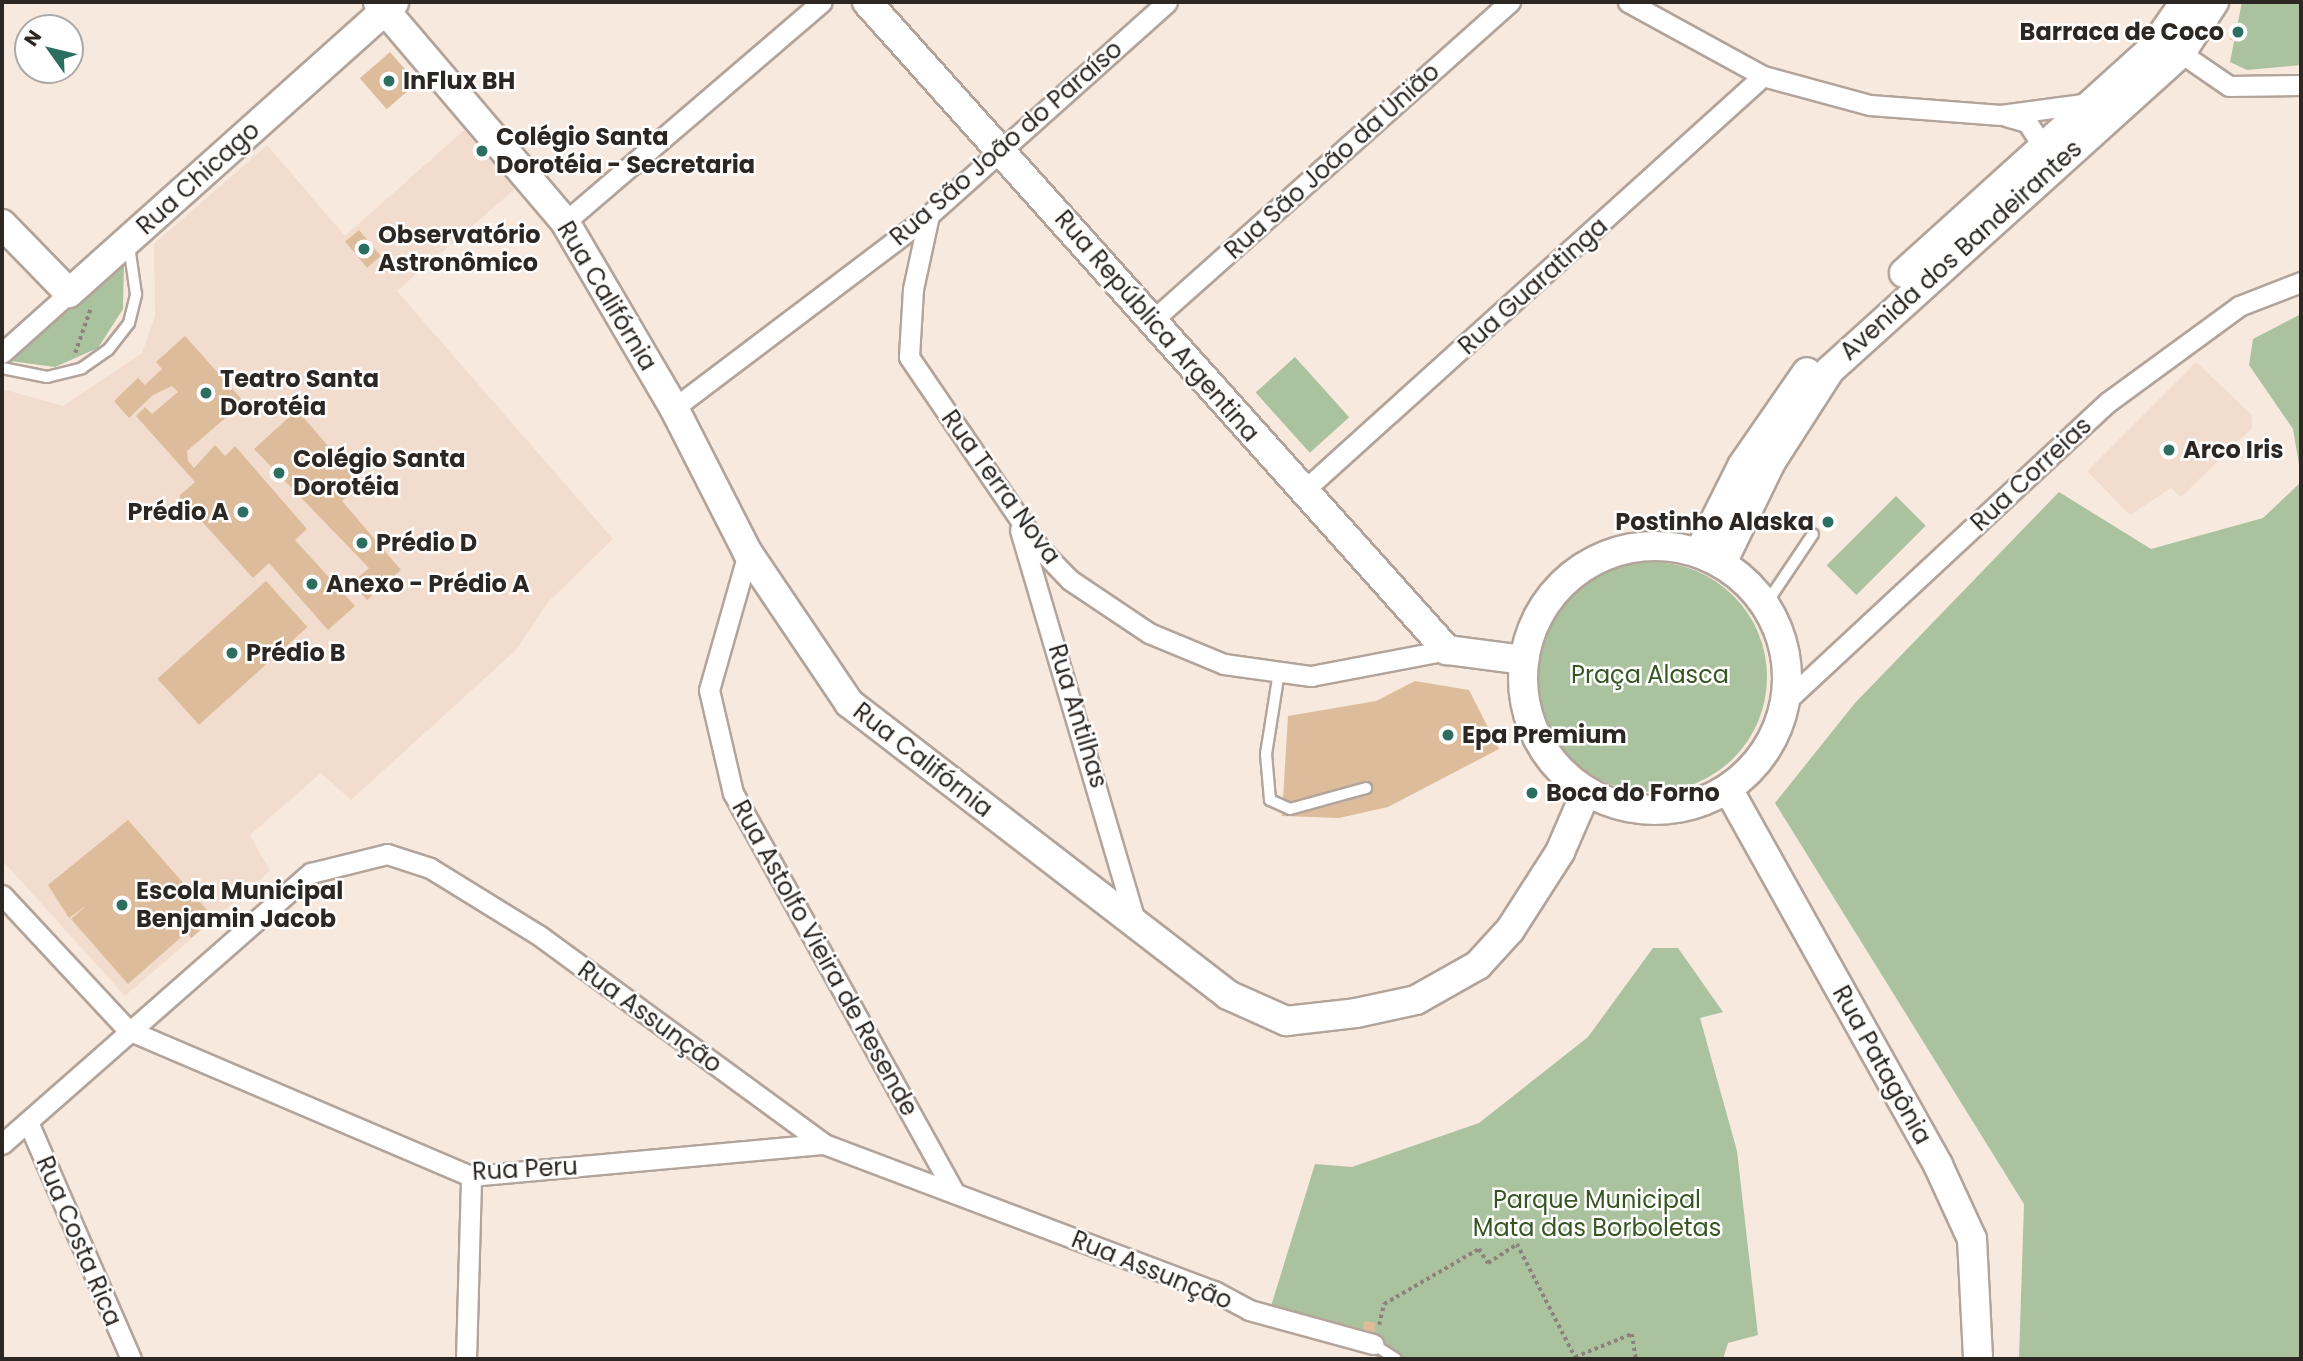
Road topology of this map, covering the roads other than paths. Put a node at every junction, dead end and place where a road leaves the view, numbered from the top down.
1 (822, 2) edge
2 (867, 2) edge
3 (1167, 2) edge
4 (1510, 2) edge
5 (1628, 2) edge
6 (2214, 2) edge
7 (386, 4) edge
8 (2173, 10) edge
9 (2181, 53) junction
10 (1763, 76) junction
11 (2301, 85) edge
12 (2090, 103) junction
13 (2001, 115) junction
14 (2042, 145) junction
15 (1000, 146) junction
16 (929, 215) junction
17 (565, 222) junction
18 (2, 224) edge
19 (128, 242) junction
20 (2301, 282) edge
21 (81, 295) junction
22 (1154, 319) junction
23 (2, 353) edge
24 (2, 368) edge
25 (674, 408) junction
26 (1301, 493) junction
27 (1015, 512) junction
28 (1813, 534) dead end
29 (748, 553) junction
30 (1710, 557) junction
31 (1766, 604) junction
32 (1447, 650) junction
33 (1524, 660) junction
34 (1279, 672) junction
35 (1786, 701) junction
36 (1366, 788) dead end
37 (1728, 789) junction
38 (1586, 792) junction
39 (2, 895) edge
40 (1135, 920) junction
41 (128, 1030) junction
42 (28, 1122) junction
43 (2, 1144) edge
44 (824, 1144) junction
45 (471, 1176) junction
46 (955, 1193) junction
47 (1373, 1344) joint
48 (131, 1359) edge
49 (466, 1359) edge
50 (1396, 1359) edge
51 (1978, 1359) edge

1 - 17 street
2 - 15 street, Rua República Argentina
3 - 15 street, Rua São João do Paraíso
4 - 22 street, Rua São João da União
5 - 10 street
6 - 9 street, Avenida dos Bandeirantes
7 - 17 street, Rua Califórnia
7 - 19 street, Rua Chicago
8 - 9 street
8 - 12 street, Avenida dos Bandeirantes
9 - 11 street
9 - 30 street, Avenida dos Bandeirantes
10 - 13 street
10 - 26 street, Rua Guaratinga
12 - 13 street
12 - 14 street, Avenida dos Bandeirantes
13 - 14 street
14 - 30 street, Avenida dos Bandeirantes
15 - 16 street, Rua São João do Paraíso
15 - 22 street, Rua República Argentina
16 - 25 street, Rua São João do Paraíso
16 - 27 street, Rua Terra Nova
17 - 25 street, Rua Califórnia
18 - 21 street
19 - 21 street, Rua Chicago
19 - 24 lane
20 - 35 street, Rua Correias
21 - 23 street, Rua Chicago
22 - 26 street, Rua República Argentina
25 - 29 street, Rua Califórnia
26 - 32 street, Rua República Argentina
27 - 34 street, Rua Terra Nova
27 - 40 street, Rua Antilhas
28 - 31 lane
29 - 40 street, Rua Califórnia
29 - 46 street, Rua Astolfo Vieira de Resende
30 - 31 street
30 - 33 street
31 - 35 street
32 - 33 street, Rua Terra Nova
32 - 34 street, Rua Terra Nova
33 - 38 street
34 - 36 lane
35 - 37 street
37 - 38 street
37 - 51 street, Rua Patagônia
38 - 40 street, Rua Califórnia
39 - 41 street
41 - 42 street, Rua Assunção
41 - 44 street, Rua Assunção
41 - 45 street, Rua Peru
42 - 43 street, Rua Assunção
42 - 48 street, Rua Costa Rica
44 - 45 street, Rua Peru
44 - 46 street, Rua Assunção
45 - 49 street
46 - 47 street, Rua Assunção
47 - 50 lane

